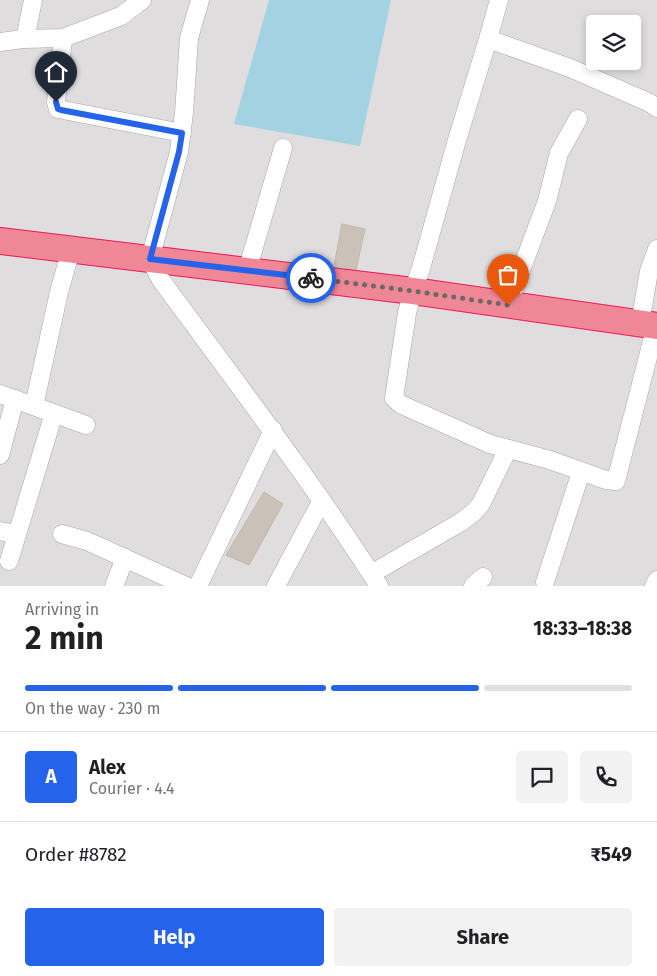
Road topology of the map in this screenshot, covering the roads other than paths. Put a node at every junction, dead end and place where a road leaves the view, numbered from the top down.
1 (33, 0) edge
2 (142, 0) edge
3 (200, 0) edge
4 (499, 0) edge
5 (63, 38) junction
6 (23, 39) junction
7 (488, 39) junction
8 (0, 42) edge
9 (657, 108) edge
10 (578, 119) dead end
11 (182, 133) junction
12 (283, 148) dead end
13 (0, 241) edge
14 (657, 249) edge
15 (71, 250) junction
16 (150, 259) junction
17 (247, 271) junction
18 (413, 291) junction
19 (508, 305) junction
20 (651, 325) edge
21 (8, 397) edge
22 (34, 406) junction
23 (54, 413) junction
24 (86, 425) dead end
25 (273, 430) junction
26 (508, 449) junction
27 (0, 455) edge
28 (582, 472) junction
29 (322, 500) junction
30 (9, 533) edge
31 (62, 534) dead end
32 (125, 558) junction
33 (8, 561) dead end
34 (375, 580) edge
35 (657, 580) edge
36 (545, 582) dead end
37 (114, 586) edge
38 (186, 586) edge
39 (198, 586) edge
40 (276, 586) edge
41 (654, 586) edge

1 - 6 street
2 - 5 street
3 - 11 street
4 - 7 street
5 - 6 street
5 - 11 street
6 - 8 street
7 - 9 street
7 - 18 street
10 - 19 street
11 - 16 street
12 - 17 street
13 - 15 highway
14 - 20 street
15 - 16 highway
15 - 22 street
16 - 17 highway
16 - 25 street
17 - 18 highway
18 - 19 highway
18 - 26 street
19 - 20 highway
20 - 28 street
21 - 22 street
21 - 27 street
22 - 23 street
23 - 24 street
23 - 30 street
25 - 29 street
25 - 39 street
26 - 28 street
26 - 34 street
28 - 36 street
29 - 34 street
29 - 40 street
30 - 33 street
31 - 32 street
32 - 37 street
32 - 38 street
35 - 41 street

